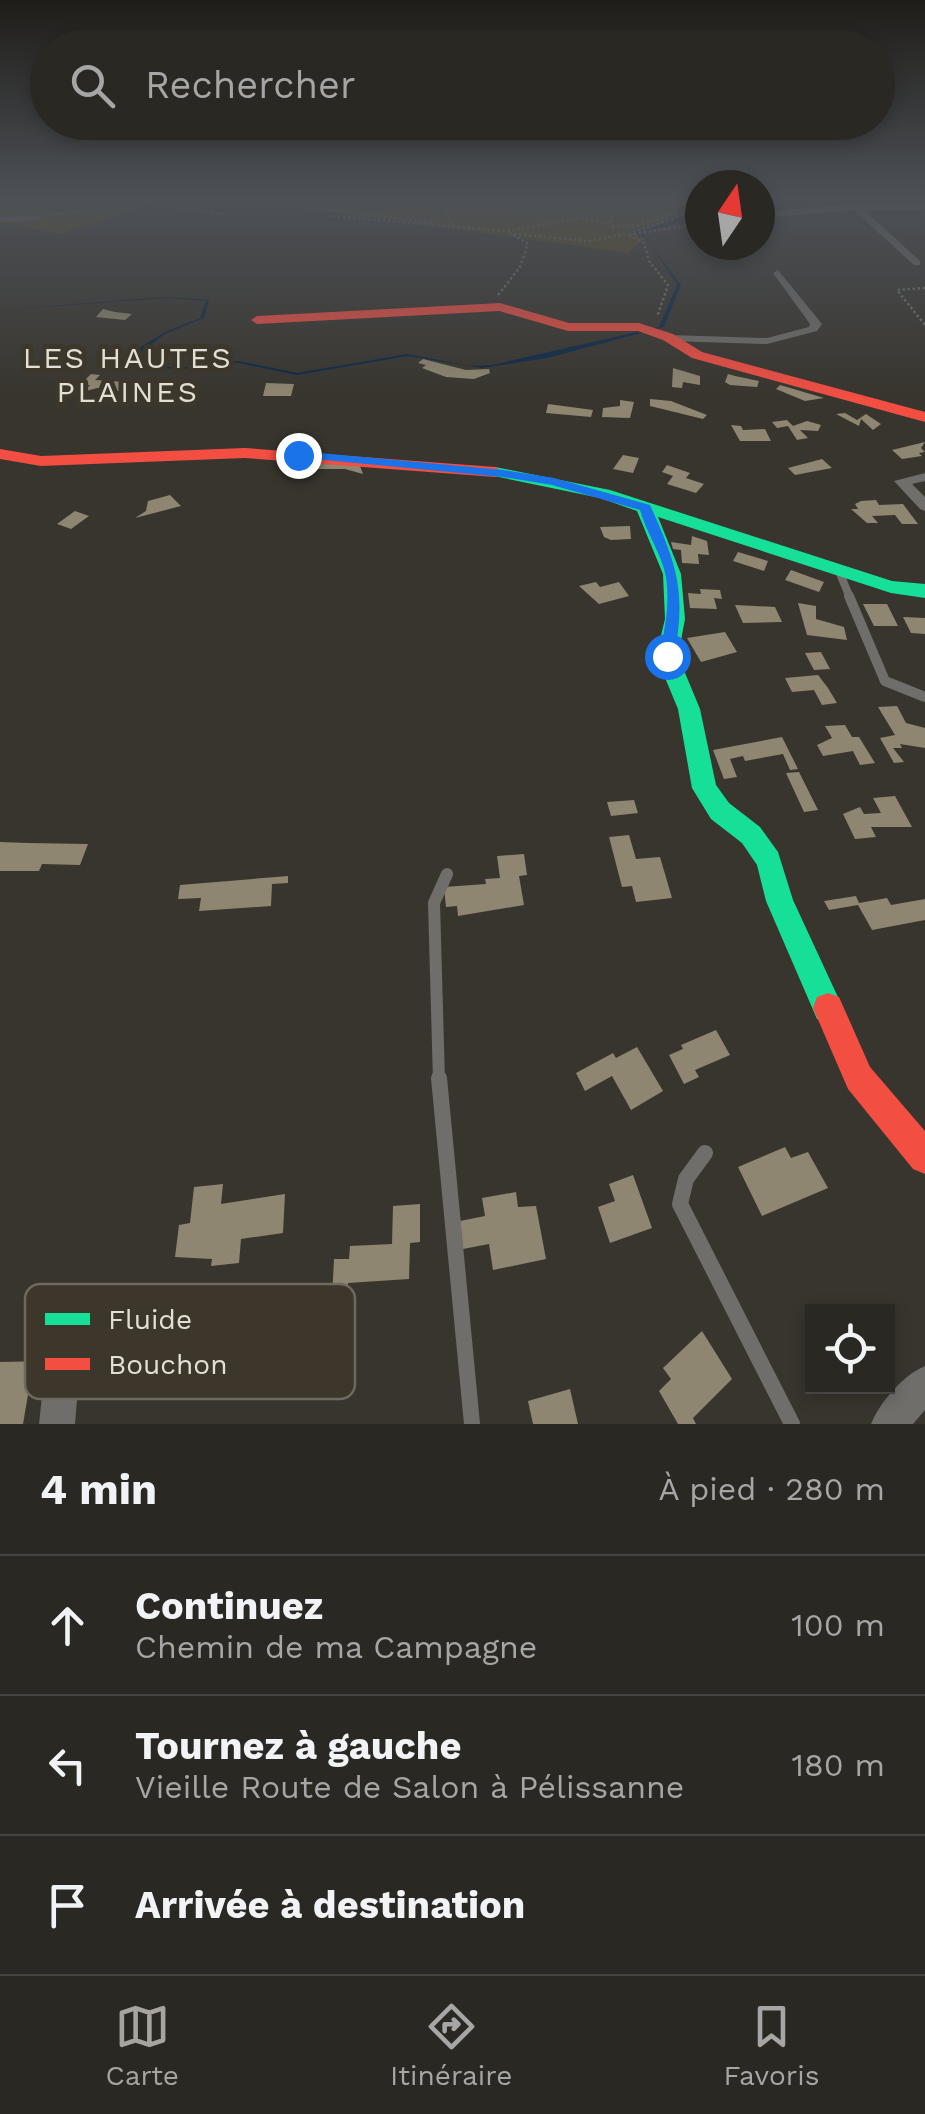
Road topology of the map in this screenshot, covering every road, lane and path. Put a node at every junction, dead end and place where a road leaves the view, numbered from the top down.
1 (521, 264) edge
2 (653, 264) edge
3 (778, 273) dead end
4 (925, 288) edge
5 (500, 307) junction
6 (257, 320) dead end
7 (925, 325) edge
8 (658, 333) junction
9 (925, 417) edge
10 (0, 454) edge
11 (925, 477) edge
12 (925, 506) edge
13 (645, 508) junction
14 (839, 570) junction
15 (925, 591) edge
16 (925, 697) edge
17 (447, 874) dead end
18 (706, 1152) dead end
19 (925, 1157) edge
20 (925, 1384) edge
21 (60, 1399) edge
22 (58, 1424) edge
23 (472, 1424) edge
24 (792, 1424) edge
25 (889, 1424) edge

1 - 5 path
2 - 8 path
3 - 8 street
4 - 7 path
5 - 6 street
5 - 8 street
8 - 9 street
10 - 13 street
11 - 12 street
13 - 14 street
13 - 19 street
14 - 15 street
14 - 16 lane
17 - 23 lane
18 - 24 lane
20 - 25 street
21 - 22 street

